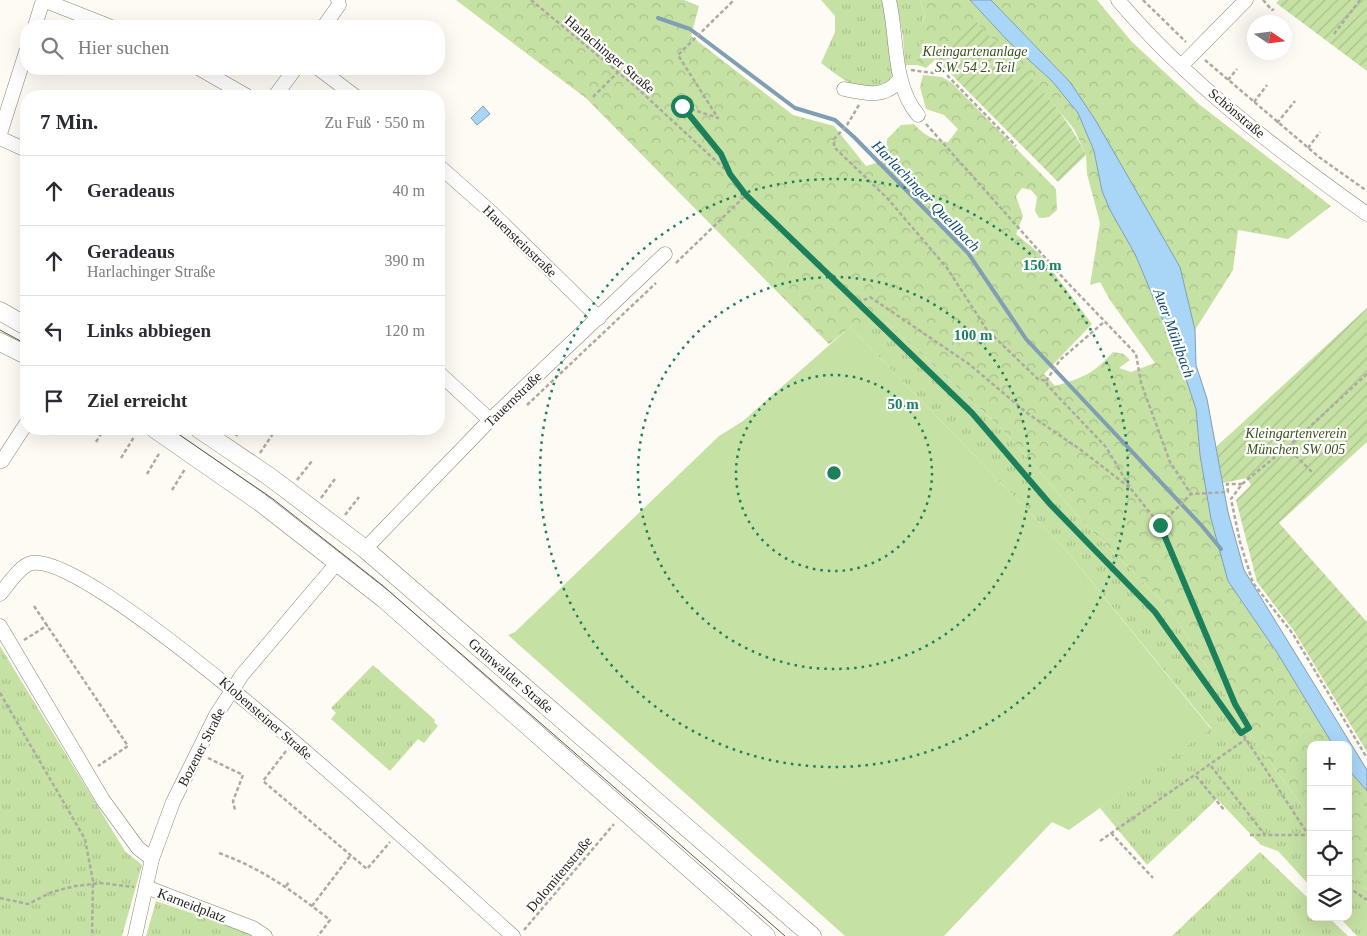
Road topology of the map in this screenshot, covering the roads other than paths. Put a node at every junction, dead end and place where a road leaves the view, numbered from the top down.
1 (43, 0) edge
2 (889, 0) edge
3 (1118, 0) edge
4 (1246, 0) edge
5 (339, 3) edge
6 (37, 20) edge
7 (94, 20) edge
8 (328, 20) edge
9 (1182, 66) junction
10 (20, 71) edge
11 (899, 74) junction
12 (210, 75) edge
13 (290, 75) edge
14 (327, 75) edge
15 (844, 89) dead end
16 (237, 90) edge
17 (279, 90) edge
18 (347, 90) edge
19 (918, 115) road end
20 (0, 134) edge
21 (0, 138) edge
22 (20, 147) edge
23 (445, 171) edge
24 (1367, 214) edge
25 (670, 259) road end
26 (0, 311) edge
27 (599, 318) junction
28 (20, 323) edge
29 (0, 342) edge
30 (20, 352) edge
31 (445, 379) edge
32 (490, 420) junction
33 (20, 434) edge
34 (164, 435) edge
35 (208, 435) edge
36 (2, 462) dead end
37 (365, 549) junction
38 (337, 563) junction
39 (0, 594) edge
40 (0, 626) edge
41 (232, 688) junction
42 (152, 859) junction
43 (146, 887) junction
44 (135, 936) edge
45 (265, 936) edge
46 (513, 936) edge
47 (766, 936) edge
48 (812, 936) edge

1 - 6 street
1 - 7 street
2 - 11 street
3 - 9 street, Schönstraße
4 - 9 street
5 - 8 street
9 - 24 street, Schönstraße
10 - 20 street
11 - 15 street
11 - 19 street
12 - 16 street
13 - 17 street
14 - 18 street
21 - 22 street
23 - 27 street, Hauensteinstraße
25 - 27 street, Tauernstraße
26 - 28 main road
27 - 32 street, Tauernstraße
29 - 30 main road
31 - 32 street
32 - 37 street, Tauernstraße
33 - 36 street
34 - 38 main road, Grünwalder Straße
35 - 37 main road, Grünwalder Straße
37 - 48 main road, Grünwalder Straße
38 - 41 street, Bozener Straße
38 - 47 main road, Grünwalder Straße
39 - 41 street, Klobensteiner Straße
40 - 42 street
41 - 42 street, Bozener Straße
41 - 46 street, Klobensteiner Straße
42 - 43 street, Bozener Straße
43 - 44 street, Bozener Straße
43 - 45 street, Karneidplatz

